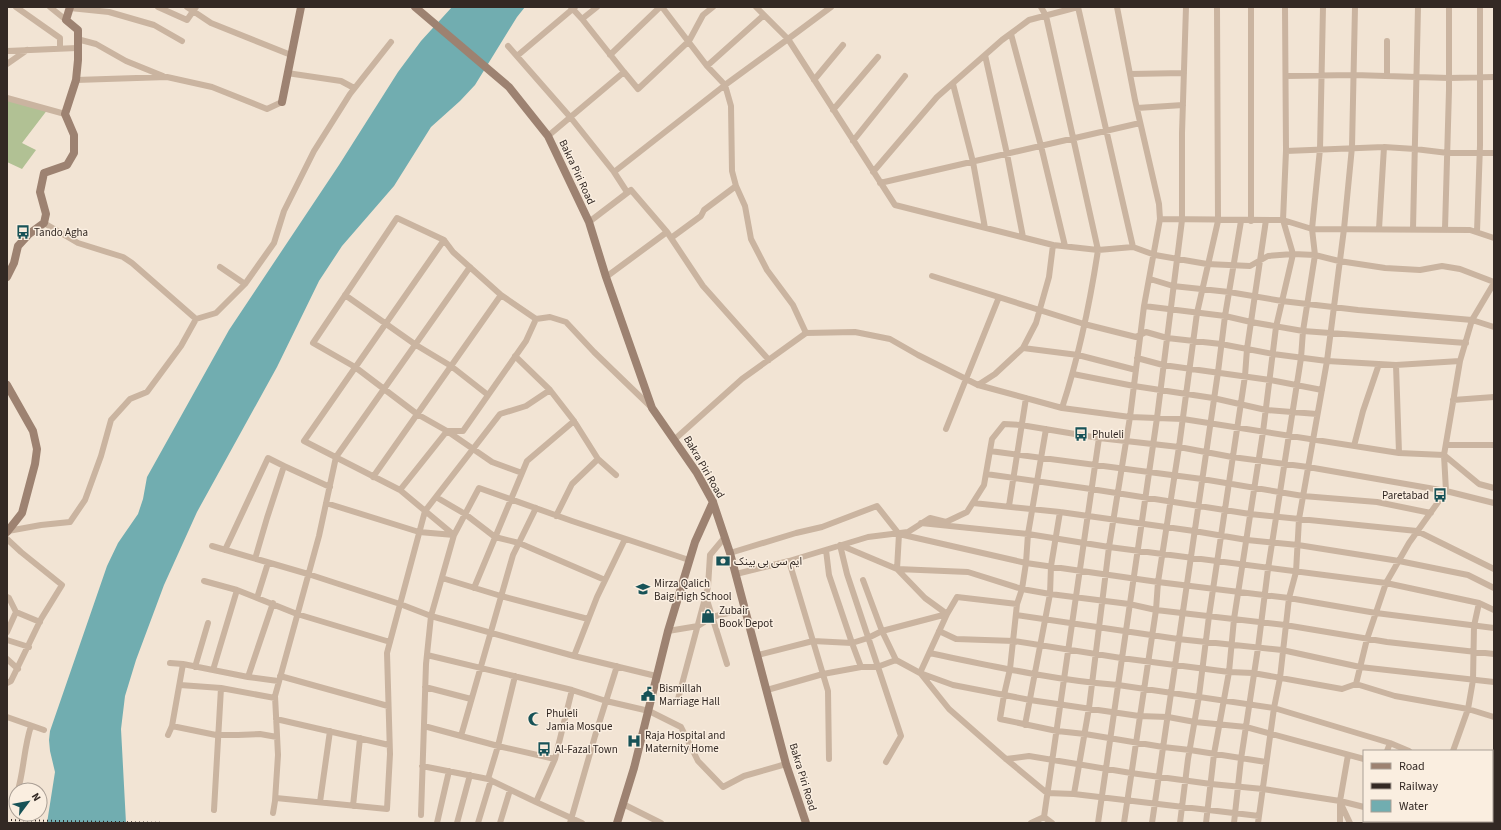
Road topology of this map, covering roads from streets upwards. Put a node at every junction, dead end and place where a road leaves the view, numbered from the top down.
1 (16, 7) edge
2 (50, 7) edge
3 (70, 7) edge
4 (158, 7) edge
5 (187, 7) edge
6 (301, 7) edge
7 (415, 7) edge
8 (597, 7) edge
9 (661, 7) edge
10 (713, 7) edge
11 (756, 7) edge
12 (831, 7) edge
13 (1041, 7) edge
14 (1078, 7) edge
15 (1117, 7) edge
16 (1186, 7) edge
17 (1217, 7) edge
18 (1251, 7) edge
19 (1284, 7) edge
20 (1323, 7) edge
21 (1355, 7) edge
22 (1418, 7) edge
23 (1449, 7) edge
24 (1480, 7) edge
25 (573, 8) edge
26 (195, 9) edge
27 (764, 15) junction
28 (1046, 16) junction
29 (582, 19) junction
30 (66, 20) junction
31 (1011, 34) junction
32 (77, 39) junction
33 (788, 39) junction
34 (182, 41) dead end
35 (689, 41) junction
36 (1387, 41) dead end
37 (391, 42) dead end
38 (843, 45) dead end
39 (508, 46) dead end
40 (60, 48) junction
41 (77, 48) junction
42 (28, 50) junction
43 (7, 52) edge
44 (291, 55) junction
45 (610, 55) junction
46 (985, 55) junction
47 (517, 56) junction
48 (878, 56) dead end
49 (7, 64) edge
50 (707, 66) junction
51 (624, 72) junction
52 (287, 73) junction
53 (1184, 73) junction
54 (1130, 74) junction
55 (1322, 75) junction
56 (1354, 75) junction
57 (905, 76) dead end
58 (1286, 76) junction
59 (1387, 76) junction
60 (1480, 76) junction
61 (167, 77) junction
62 (1417, 77) junction
63 (1494, 77) edge
64 (1449, 78) junction
65 (76, 80) junction
66 (814, 80) junction
67 (953, 84) junction
68 (725, 86) junction
69 (354, 88) junction
70 (7, 98) edge
71 (282, 102) joint
72 (1183, 105) junction
73 (1137, 108) junction
74 (833, 110) junction
75 (66, 114) junction
76 (571, 118) junction
77 (1140, 123) junction
78 (1106, 131) junction
79 (548, 136) junction
80 (1073, 139) junction
81 (854, 141) junction
82 (1041, 146) junction
83 (1352, 147) junction
84 (1384, 147) junction
85 (1320, 149) junction
86 (1415, 149) junction
87 (1286, 151) junction
88 (1479, 152) junction
89 (1448, 153) junction
90 (1494, 153) edge
91 (1007, 154) junction
92 (973, 162) junction
93 (614, 172) junction
94 (873, 172) junction
95 (880, 183) junction
96 (736, 186) junction
97 (627, 192) junction
98 (1160, 219) junction
99 (1182, 220) junction
100 (1241, 220) junction
101 (1266, 220) junction
102 (1283, 220) junction
103 (1218, 221) junction
104 (1251, 221) junction
105 (589, 222) junction
106 (44, 223) junction
107 (985, 228) junction
108 (1312, 229) junction
109 (1344, 229) junction
110 (1379, 229) junction
111 (1413, 229) junction
112 (1446, 230) junction
113 (667, 232) junction
114 (1477, 232) junction
115 (1023, 237) junction
116 (671, 238) junction
117 (1494, 238) edge
118 (444, 240) junction
119 (1053, 245) junction
120 (1065, 246) junction
121 (1133, 248) junction
122 (1098, 250) junction
123 (1293, 254) junction
124 (1154, 255) junction
125 (1315, 255) junction
126 (1178, 258) junction
127 (1261, 261) junction
128 (1339, 261) junction
129 (1207, 264) junction
130 (1233, 265) junction
131 (220, 267) dead end
132 (470, 267) junction
133 (932, 276) dead end
134 (7, 277) edge
135 (606, 277) junction
136 (1150, 279) junction
137 (1494, 282) edge
138 (245, 284) junction
139 (1173, 286) junction
140 (1202, 289) junction
141 (1229, 292) junction
142 (345, 295) junction
143 (501, 295) junction
144 (999, 297) junction
145 (1255, 297) junction
146 (1282, 301) junction
147 (1308, 304) junction
148 (1144, 306) junction
149 (1333, 307) junction
150 (1172, 309) junction
151 (1039, 310) junction
152 (1197, 312) junction
153 (1225, 316) junction
154 (196, 319) junction
155 (536, 319) junction
156 (1472, 320) junction
157 (1251, 322) junction
158 (385, 323) junction
159 (1084, 324) junction
160 (1276, 327) junction
161 (1494, 327) edge
162 (1303, 331) junction
163 (1330, 332) junction
164 (806, 333) junction
165 (1141, 335) junction
166 (1168, 338) junction
167 (1194, 340) junction
168 (1466, 343) junction
169 (1221, 344) junction
170 (416, 345) junction
171 (1023, 348) junction
172 (1247, 349) junction
173 (1273, 354) junction
174 (1078, 355) junction
175 (515, 356) junction
176 (1137, 358) junction
177 (1301, 358) junction
178 (769, 360) junction
179 (1327, 360) junction
180 (1460, 361) junction
181 (1379, 364) junction
182 (1163, 365) junction
183 (1396, 365) junction
184 (451, 366) junction
185 (355, 367) junction
186 (1190, 368) junction
187 (1136, 370) junction
188 (1218, 372) junction
189 (1073, 374) junction
190 (1245, 376) junction
191 (966, 379) junction
192 (1270, 380) junction
193 (978, 384) junction
194 (7, 385) edge
195 (1296, 385) junction
196 (1134, 386) junction
197 (384, 389) junction
198 (550, 390) junction
199 (1159, 390) junction
200 (1322, 390) junction
201 (1185, 394) junction
202 (488, 395) junction
203 (1494, 397) edge
204 (1026, 398) junction
205 (1213, 398) junction
206 (1453, 400) junction
207 (1240, 404) junction
208 (652, 408) junction
209 (1062, 408) junction
210 (1266, 410) junction
211 (1292, 412) junction
212 (417, 414) junction
213 (1317, 414) junction
214 (1130, 417) junction
215 (1157, 418) junction
216 (1183, 419) junction
217 (574, 420) junction
218 (1210, 423) junction
219 (1021, 425) junction
220 (1237, 428) junction
221 (946, 429) dead end
222 (1046, 429) junction
223 (446, 431) junction
224 (1263, 432) junction
225 (1288, 436) junction
226 (1099, 438) junction
227 (675, 439) junction
228 (1126, 440) junction
229 (1313, 440) junction
230 (1152, 443) junction
231 (1446, 445) junction
232 (1494, 445) edge
233 (1354, 446) junction
234 (1179, 447) junction
235 (472, 450) junction
236 (990, 451) junction
237 (1206, 452) junction
238 (1399, 453) junction
239 (1016, 455) junction
240 (1444, 455) junction
241 (336, 457) junction
242 (1232, 457) junction
243 (1042, 458) junction
244 (598, 459) junction
245 (1259, 459) junction
246 (1283, 464) junction
247 (1094, 465) junction
248 (284, 466) junction
249 (1308, 467) junction
250 (1121, 469) junction
251 (1148, 472) junction
252 (522, 473) junction
253 (986, 474) junction
254 (616, 475) dead end
255 (1174, 476) junction
256 (373, 477) junction
257 (1013, 479) junction
258 (1202, 479) junction
259 (1038, 482) junction
260 (1229, 484) junction
261 (330, 487) junction
262 (1254, 487) junction
263 (1494, 488) edge
264 (1091, 489) junction
265 (400, 490) junction
266 (1279, 491) junction
267 (1446, 491) junction
268 (1117, 494) junction
269 (1303, 496) junction
270 (436, 497) junction
271 (1145, 498) junction
272 (510, 499) junction
273 (1170, 501) junction
274 (713, 502) junction
275 (326, 503) junction
276 (973, 503) junction
277 (1494, 503) edge
278 (1198, 505) junction
279 (1009, 506) junction
280 (536, 508) junction
281 (1032, 509) junction
282 (1225, 510) junction
283 (425, 511) junction
284 (1060, 512) junction
285 (1431, 513) junction
286 (465, 514) junction
287 (1250, 514) junction
288 (556, 516) junction
289 (1087, 516) junction
290 (1276, 516) junction
291 (1299, 519) junction
292 (1113, 520) junction
293 (921, 524) junction
294 (1140, 524) junction
295 (1165, 527) junction
296 (1194, 531) junction
297 (1417, 531) junction
298 (420, 532) junction
299 (7, 534) edge
300 (899, 534) junction
301 (1028, 534) junction
302 (454, 535) junction
303 (1221, 535) junction
304 (495, 537) junction
305 (725, 537) junction
306 (625, 539) junction
307 (1056, 539) junction
308 (1247, 540) junction
309 (519, 543) junction
310 (1083, 543) junction
311 (1272, 543) junction
312 (1298, 544) junction
313 (840, 545) junction
314 (212, 546) dead end
315 (1109, 547) junction
316 (225, 550) junction
317 (826, 550) junction
318 (1137, 551) junction
319 (730, 553) junction
320 (1162, 555) junction
321 (1190, 558) junction
322 (255, 559) junction
323 (689, 560) junction
324 (789, 561) junction
325 (1217, 561) junction
326 (1399, 561) junction
327 (268, 563) junction
328 (1026, 563) junction
329 (1242, 565) junction
330 (1051, 566) junction
331 (897, 569) junction
332 (1268, 569) junction
333 (1494, 569) edge
334 (1080, 571) junction
335 (1296, 572) junction
336 (308, 574) junction
337 (736, 574) junction
338 (1106, 575) junction
339 (442, 578) junction
340 (1133, 578) junction
341 (605, 580) junction
342 (863, 580) dead end
343 (204, 581) dead end
344 (1158, 582) junction
345 (1386, 583) junction
346 (1186, 585) junction
347 (474, 588) junction
348 (1494, 588) edge
349 (1022, 589) junction
350 (238, 590) junction
351 (1213, 590) junction
352 (1238, 593) junction
353 (1050, 594) junction
354 (501, 596) junction
355 (1264, 596) junction
356 (7, 597) edge
357 (706, 597) junction
358 (257, 598) junction
359 (1075, 598) junction
360 (1289, 598) junction
361 (1103, 600) junction
362 (1479, 603) junction
363 (273, 604) junction
364 (400, 604) junction
365 (1017, 604) junction
366 (1129, 604) junction
367 (744, 610) junction
368 (1156, 610) junction
369 (1494, 610) edge
370 (16, 612) junction
371 (1376, 612) junction
372 (1182, 613) junction
373 (297, 614) junction
374 (947, 614) junction
375 (1016, 615) junction
376 (431, 616) junction
377 (1208, 616) junction
378 (712, 617) junction
379 (588, 619) junction
380 (1045, 619) junction
381 (1234, 619) junction
382 (40, 622) junction
383 (1072, 622) junction
384 (1261, 622) junction
385 (208, 623) dead end
386 (1285, 625) junction
387 (698, 626) junction
388 (1474, 626) junction
389 (1100, 628) junction
390 (1494, 628) edge
391 (668, 631) junction
392 (882, 631) junction
393 (939, 631) junction
394 (1125, 631) junction
395 (7, 632) edge
396 (491, 632) junction
397 (1152, 634) junction
398 (868, 638) junction
399 (1367, 638) junction
400 (1178, 639) junction
401 (7, 640) edge
402 (813, 641) junction
403 (1014, 641) junction
404 (1205, 641) junction
405 (390, 642) junction
406 (852, 643) junction
407 (1231, 645) junction
408 (1039, 646) junction
409 (29, 647) junction
410 (1258, 648) junction
411 (1069, 649) junction
412 (1282, 650) junction
413 (1474, 652) junction
414 (929, 653) junction
415 (1096, 654) junction
416 (1494, 654) edge
417 (427, 655) junction
418 (574, 656) junction
419 (758, 656) junction
420 (1121, 658) junction
421 (7, 659) edge
422 (896, 660) junction
423 (1148, 661) junction
424 (170, 663) dead end
425 (183, 664) junction
426 (728, 664) dead end
427 (1176, 664) junction
428 (618, 666) junction
429 (195, 667) junction
430 (861, 667) junction
431 (877, 667) junction
432 (1202, 667) junction
433 (1360, 667) junction
434 (480, 668) junction
435 (18, 669) junction
436 (1010, 669) junction
437 (213, 670) junction
438 (1229, 672) junction
439 (920, 673) junction
440 (1035, 673) junction
441 (1254, 673) junction
442 (823, 674) junction
443 (515, 676) junction
444 (656, 676) junction
445 (248, 678) junction
446 (279, 678) junction
447 (1065, 678) junction
448 (1280, 678) junction
449 (1473, 680) junction
450 (1494, 682) edge
451 (7, 683) edge
452 (1092, 683) junction
453 (1356, 684) junction
454 (180, 685) junction
455 (1118, 685) junction
456 (425, 687) junction
457 (221, 688) junction
458 (1143, 689) junction
459 (572, 690) junction
460 (768, 690) junction
461 (1171, 693) junction
462 (1004, 695) junction
463 (1199, 696) junction
464 (275, 698) junction
465 (471, 699) junction
466 (678, 699) dead end
467 (1030, 700) junction
468 (1224, 700) junction
469 (606, 701) junction
470 (1249, 704) junction
471 (1061, 705) junction
472 (388, 706) junction
473 (1089, 708) junction
474 (1274, 708) junction
475 (1468, 709) junction
476 (649, 711) junction
477 (1114, 712) junction
478 (1139, 716) junction
479 (7, 717) edge
480 (1168, 717) junction
481 (1494, 717) edge
482 (276, 719) junction
483 (1195, 722) junction
484 (1221, 724) junction
485 (1025, 725) junction
486 (30, 726) junction
487 (172, 726) junction
488 (424, 726) junction
489 (1246, 726) junction
490 (44, 730) dead end
491 (1057, 731) junction
492 (330, 732) junction
493 (1271, 733) junction
494 (1085, 734) junction
495 (168, 735) dead end
496 (218, 735) junction
497 (461, 736) junction
498 (277, 737) junction
499 (360, 738) junction
500 (1111, 740) junction
501 (1136, 742) junction
502 (1390, 742) junction
503 (389, 745) junction
504 (498, 746) junction
505 (1163, 747) junction
506 (1190, 750) junction
507 (1387, 750) edge
508 (1407, 750) edge
509 (1453, 750) edge
510 (1214, 754) junction
511 (1348, 755) junction
512 (555, 759) junction
513 (829, 759) dead end
514 (1006, 759) junction
515 (1241, 759) junction
516 (1052, 760) junction
517 (1363, 760) edge
518 (886, 762) dead end
519 (1266, 762) junction
520 (786, 764) junction
521 (1080, 765) junction
522 (422, 766) junction
523 (1106, 769) junction
524 (449, 771) junction
525 (1131, 773) junction
526 (470, 776) junction
527 (1159, 777) junction
528 (489, 780) junction
529 (1186, 780) junction
530 (20, 782) edge
531 (1211, 784) junction
532 (1239, 787) junction
533 (1263, 789) junction
534 (510, 790) junction
535 (1048, 793) junction
536 (1074, 794) junction
537 (1101, 797) junction
538 (276, 798) junction
539 (1127, 801) junction
540 (1340, 801) junction
541 (320, 802) junction
542 (536, 802) junction
543 (623, 804) junction
544 (1154, 804) junction
545 (353, 806) junction
546 (1183, 806) junction
547 (1363, 807) edge
548 (214, 810) dead end
549 (1208, 810) junction
550 (273, 813) dead end
551 (1235, 813) junction
552 (421, 814) dead end
553 (1259, 816) junction
554 (1044, 817) junction
555 (571, 821) edge
556 (437, 823) edge
557 (457, 823) edge
558 (478, 823) edge
559 (500, 823) edge
560 (582, 823) edge
561 (617, 823) edge
562 (662, 823) edge
563 (806, 823) edge
564 (1031, 823) edge
565 (1052, 823) edge
566 (1098, 823) edge
567 (1124, 823) edge
568 (1152, 823) edge
569 (1180, 823) edge
570 (1206, 823) edge
571 (1234, 823) edge
572 (1258, 823) edge
573 (1340, 823) edge
574 (1350, 823) edge

1 - 40 street
2 - 30 street
3 - 30 street
3 - 34 street
4 - 26 street
5 - 26 street
6 - 44 street
7 - 79 street, Bakra Piri Road
8 - 29 street
9 - 35 street
9 - 45 street
10 - 35 street
11 - 27 street
12 - 33 street
13 - 28 street
14 - 28 street
14 - 78 street
15 - 54 street
16 - 53 street
17 - 103 street
18 - 104 street
19 - 58 street
20 - 55 street
21 - 56 street
22 - 62 street
23 - 64 street
24 - 60 street
25 - 29 street
25 - 47 street
26 - 44 street
27 - 33 street
27 - 50 street
28 - 31 street
28 - 80 street
29 - 45 street
30 - 32 street
31 - 46 street
31 - 82 street
32 - 41 street
32 - 61 street
33 - 66 street
33 - 68 street
35 - 50 street
35 - 51 street
36 - 59 street
37 - 69 street
38 - 66 street
39 - 47 street
40 - 41 street
40 - 42 street
41 - 65 street
42 - 43 street
42 - 49 street
44 - 52 street
45 - 51 street
46 - 67 street
46 - 91 street
47 - 76 street
48 - 74 street
50 - 68 street
51 - 76 street
52 - 69 street
52 - 71 street
53 - 54 street
53 - 72 street
54 - 73 street
55 - 56 street
55 - 58 street
55 - 85 street
56 - 59 street
56 - 83 street
57 - 81 street
58 - 87 street
59 - 62 street
60 - 63 street
60 - 64 street
60 - 88 street
61 - 65 street
61 - 71 street
62 - 64 street
62 - 86 street
64 - 89 street
65 - 75 street
66 - 74 street
67 - 92 street
67 - 94 street
68 - 93 street
68 - 96 street
69 - 138 street
70 - 75 street
72 - 73 street
72 - 99 street
73 - 77 street
74 - 81 street
75 - 106 street
76 - 79 street
76 - 93 street
77 - 78 street
77 - 98 street
78 - 80 street
78 - 121 street
79 - 105 street, Bakra Piri Road
80 - 82 street
80 - 122 street
81 - 94 street
82 - 91 street
82 - 120 street
83 - 84 street
83 - 85 street
83 - 109 street
84 - 86 street
84 - 110 street
85 - 87 street
85 - 108 street
86 - 89 street
86 - 111 street
87 - 102 street
88 - 89 street
88 - 90 street
88 - 114 street
89 - 112 street
91 - 92 street
91 - 115 street
92 - 95 street
92 - 107 street
93 - 97 street
94 - 95 street
95 - 107 street
96 - 116 street
96 - 164 street
97 - 105 street
97 - 113 street
98 - 99 street
98 - 124 street
99 - 103 street
99 - 126 street
100 - 103 street
100 - 104 street
100 - 130 street
101 - 102 street
101 - 104 street
101 - 127 street
102 - 108 street
102 - 123 street
103 - 129 street
105 - 135 street, Bakra Piri Road
106 - 134 street
106 - 154 street
107 - 115 street
108 - 109 street
108 - 125 street
109 - 110 street
109 - 128 street
110 - 111 street
111 - 112 street
112 - 114 street
113 - 116 street
113 - 135 street
114 - 117 street
115 - 119 street
116 - 178 street
118 - 132 street
118 - 142 street
118 - 158 street
119 - 120 street
119 - 151 street
120 - 122 street
121 - 122 street
121 - 124 street
122 - 159 street
123 - 125 street
123 - 127 street
123 - 146 street
124 - 126 street
124 - 136 street
125 - 128 street
125 - 147 street
126 - 129 street
126 - 139 street
127 - 130 street
127 - 145 street
128 - 137 street
128 - 149 street
129 - 130 street
129 - 140 street
130 - 141 street
131 - 138 street
132 - 143 street
132 - 170 street
133 - 144 street
135 - 208 street, Bakra Piri Road
136 - 139 street
136 - 148 street
137 - 156 street
138 - 154 street
139 - 140 street
139 - 150 street
140 - 141 street
140 - 152 street
141 - 145 street
141 - 153 street
142 - 158 street
142 - 185 street
143 - 155 street
143 - 184 street
144 - 151 street
144 - 191 street
145 - 146 street
145 - 157 street
146 - 147 street
146 - 160 street
147 - 149 street
147 - 162 street
148 - 150 street
148 - 165 street
149 - 156 street
149 - 163 street
150 - 152 street
150 - 166 street
151 - 159 street
151 - 171 street
152 - 153 street
152 - 167 street
153 - 157 street
153 - 169 street
154 - 299 street
155 - 175 street
155 - 208 street
156 - 161 street
156 - 168 street
157 - 160 street
157 - 172 street
158 - 170 street
158 - 185 street
159 - 165 street
159 - 174 street
160 - 162 street
160 - 173 street
162 - 163 street
162 - 177 street
163 - 168 street
163 - 179 street
164 - 178 street
164 - 191 street
165 - 166 street
165 - 176 street
166 - 167 street
166 - 182 street
167 - 169 street
167 - 186 street
168 - 180 street
169 - 172 street
169 - 188 street
170 - 184 street
170 - 197 street
171 - 174 street
171 - 193 street
172 - 173 street
172 - 190 street
173 - 177 street
173 - 192 street
174 - 187 street
174 - 189 street
175 - 198 street
175 - 202 street
176 - 182 street
176 - 187 street
177 - 179 street
177 - 195 street
178 - 227 street
179 - 181 street
179 - 200 street
180 - 183 street
180 - 206 street
181 - 183 street
181 - 233 street
182 - 186 street
182 - 199 street
183 - 238 street
184 - 202 street
184 - 212 street
185 - 197 street
185 - 241 street
186 - 188 street
186 - 201 street
187 - 196 street
188 - 190 street
188 - 205 street
189 - 196 street
189 - 209 street
190 - 192 street
190 - 207 street
191 - 193 street
191 - 221 street
192 - 195 street
192 - 210 street
193 - 204 street
194 - 299 street
195 - 200 street
195 - 211 street
196 - 199 street
196 - 214 street
197 - 212 street
197 - 241 street
198 - 217 street
198 - 235 street
199 - 201 street
199 - 215 street
200 - 213 street
201 - 205 street
201 - 216 street
202 - 223 street
203 - 206 street
204 - 209 street
204 - 219 street
205 - 207 street
205 - 218 street
206 - 231 street
207 - 210 street
207 - 220 street
208 - 227 street, Bakra Piri Road
209 - 214 street
210 - 211 street
210 - 224 street
211 - 213 street
211 - 225 street
212 - 223 street
212 - 256 street
213 - 229 street
214 - 215 street
214 - 228 street
215 - 216 street
215 - 230 street
216 - 218 street
216 - 234 street
217 - 244 street
217 - 252 street
218 - 220 street
218 - 237 street
219 - 222 street
219 - 236 street
219 - 239 street
220 - 224 street
220 - 242 street
222 - 226 street
222 - 243 street
223 - 235 street
223 - 265 street
224 - 225 street
224 - 245 street
225 - 229 street
225 - 246 street
226 - 228 street
226 - 247 street
227 - 274 street, Bakra Piri Road
228 - 230 street
228 - 250 street
229 - 233 street
229 - 249 street
230 - 234 street
230 - 251 street
231 - 232 street
231 - 240 street
233 - 238 street
234 - 237 street
234 - 255 street
235 - 252 street
235 - 270 street
236 - 239 street
236 - 253 street
237 - 242 street
237 - 258 street
238 - 240 street
239 - 243 street
239 - 257 street
240 - 263 street
240 - 267 street
241 - 256 street
241 - 261 street
242 - 245 street
242 - 260 street
243 - 247 street
243 - 259 street
244 - 254 street
244 - 288 street
245 - 246 street
245 - 262 street
246 - 249 street
246 - 266 street
247 - 250 street
247 - 264 street
248 - 261 street
248 - 316 street
248 - 322 street
249 - 267 street
249 - 269 street
250 - 251 street
250 - 268 street
251 - 255 street
251 - 271 street
252 - 272 street
253 - 257 street
253 - 276 street
255 - 258 street
255 - 273 street
256 - 265 street
257 - 259 street
257 - 279 street
258 - 260 street
258 - 278 street
259 - 264 street
259 - 281 street
260 - 262 street
260 - 282 street
261 - 275 street
262 - 266 street
262 - 287 street
264 - 268 street
264 - 289 street
265 - 283 street
266 - 269 street
266 - 290 street
267 - 277 street
267 - 285 street
268 - 271 street
268 - 292 street
269 - 285 street
269 - 291 street
270 - 283 street
270 - 286 street
271 - 273 street
271 - 294 street
272 - 280 street
272 - 286 street
272 - 304 street
273 - 278 street
273 - 295 street
274 - 305 street, Bakra Piri Road
274 - 323 street
275 - 298 street
275 - 336 street
276 - 279 street
276 - 293 street
278 - 282 street
278 - 296 street
279 - 281 street
280 - 288 street
280 - 309 street
281 - 284 street
281 - 301 street
282 - 287 street
282 - 303 street
283 - 298 street
283 - 302 street
284 - 289 street
284 - 307 street
285 - 297 street
286 - 302 street
286 - 304 street
287 - 290 street
287 - 308 street
288 - 306 street
289 - 292 street
289 - 310 street
290 - 291 street
290 - 311 street
291 - 297 street
291 - 312 street
292 - 294 street
292 - 315 street
293 - 300 street
293 - 301 street
294 - 295 street
294 - 318 street
295 - 296 street
295 - 320 street
296 - 303 street
296 - 321 street
297 - 326 street
297 - 333 street
298 - 302 street
298 - 364 street
299 - 382 street
300 - 313 street
300 - 319 street
300 - 328 street
300 - 331 street
301 - 307 street
301 - 328 street
302 - 339 street
303 - 308 street
303 - 325 street
304 - 309 street
304 - 347 street
305 - 319 street, Bakra Piri Road
305 - 357 street
306 - 323 street
306 - 341 street
307 - 310 street
307 - 330 street
308 - 311 street
308 - 329 street
309 - 341 street
309 - 354 street
310 - 315 street
310 - 334 street
311 - 312 street
311 - 332 street
312 - 326 street
312 - 335 street
313 - 317 street
313 - 331 street
313 - 398 street
314 - 316 street
315 - 318 street
315 - 338 street
316 - 322 street
317 - 324 street
317 - 406 street
318 - 320 street
318 - 340 street
319 - 337 street, Bakra Piri Road
320 - 321 street
320 - 344 street
321 - 325 street
321 - 346 street
322 - 327 street
323 - 391 street
324 - 337 street
324 - 402 street
325 - 329 street
325 - 351 street
326 - 345 street
326 - 348 street
327 - 336 street
327 - 358 street
328 - 330 street
328 - 349 street
329 - 332 street
329 - 352 street
330 - 334 street
330 - 353 street
331 - 349 street
331 - 374 street
332 - 335 street
332 - 355 street
334 - 338 street
334 - 359 street
335 - 345 street
335 - 360 street
336 - 364 street
336 - 373 street
337 - 367 street, Bakra Piri Road
338 - 340 street
338 - 361 street
339 - 347 street
339 - 376 street
340 - 344 street
340 - 366 street
341 - 379 street
342 - 392 street
343 - 350 street
344 - 346 street
344 - 368 street
345 - 362 street
345 - 371 street
346 - 351 street
346 - 372 street
347 - 354 street
349 - 353 street
349 - 365 street
350 - 358 street
350 - 437 street
351 - 352 street
351 - 377 street
352 - 355 street
352 - 381 street
353 - 359 street
353 - 380 street
354 - 379 street
354 - 396 street
355 - 360 street
355 - 384 street
356 - 370 street
357 - 378 street
357 - 387 street
358 - 363 street
359 - 361 street
359 - 383 street
360 - 371 street
360 - 386 street
361 - 366 street
361 - 389 street
362 - 369 street
362 - 388 street
363 - 373 street
363 - 445 street
364 - 376 street
364 - 405 street
365 - 374 street
365 - 375 street
366 - 368 street
366 - 394 street
367 - 378 street
367 - 419 street, Bakra Piri Road
368 - 372 street
368 - 397 street
370 - 382 street
370 - 395 street
371 - 388 street
371 - 399 street
372 - 377 street
372 - 400 street
373 - 405 street
373 - 446 street
374 - 392 street
374 - 393 street
375 - 380 street
375 - 403 street
376 - 396 street
376 - 417 street
377 - 381 street
377 - 404 street
378 - 387 street
378 - 426 street
379 - 418 street
380 - 383 street
380 - 408 street
381 - 384 street
381 - 407 street
382 - 409 street
383 - 389 street
383 - 411 street
384 - 386 street
384 - 410 street
385 - 429 street
386 - 399 street
386 - 412 street
387 - 391 street
387 - 466 street
388 - 390 street
388 - 413 street
389 - 394 street
389 - 415 street
391 - 444 street
392 - 398 street
392 - 422 street
393 - 403 street
393 - 414 street
394 - 397 street
394 - 420 street
396 - 418 street
396 - 434 street
397 - 400 street
397 - 423 street
398 - 406 street
398 - 431 street
399 - 413 street
399 - 433 street
400 - 404 street
400 - 427 street
401 - 409 street
402 - 406 street
402 - 419 street
402 - 442 street
403 - 408 street
403 - 436 street
404 - 407 street
404 - 432 street
405 - 472 street
406 - 430 street
407 - 410 street
407 - 438 street
408 - 411 street
408 - 440 street
409 - 435 street
410 - 412 street
410 - 441 street
411 - 415 street
411 - 447 street
412 - 433 street
412 - 448 street
413 - 416 street
413 - 449 street
414 - 436 street
414 - 439 street
415 - 420 street
415 - 452 street
417 - 434 street
417 - 456 street
418 - 428 street
419 - 460 street, Bakra Piri Road
420 - 423 street
420 - 455 street
421 - 435 street
422 - 431 street
422 - 439 street
423 - 427 street
423 - 458 street
424 - 425 street
425 - 429 street
425 - 454 street
427 - 432 street
427 - 461 street
428 - 444 street
428 - 469 street
429 - 437 street
430 - 431 street
430 - 442 street
431 - 518 street
432 - 438 street
432 - 463 street
433 - 449 street
433 - 453 street
434 - 443 street
434 - 465 street
435 - 451 street
436 - 440 street
436 - 462 street
437 - 445 street
438 - 441 street
438 - 468 street
439 - 462 street
439 - 514 street
440 - 447 street
440 - 467 street
441 - 448 street
441 - 470 street
442 - 460 street
442 - 513 street
443 - 459 street
443 - 504 street
444 - 476 street
445 - 446 street
446 - 464 street
446 - 472 street
447 - 452 street
447 - 471 street
448 - 453 street
448 - 474 street
449 - 450 street
449 - 475 street
452 - 455 street
452 - 473 street
453 - 475 street
454 - 457 street
454 - 487 street
455 - 458 street
455 - 477 street
456 - 465 street
456 - 488 street
457 - 464 street
457 - 496 street
458 - 461 street
458 - 478 street
459 - 469 street
459 - 512 street
460 - 520 street, Bakra Piri Road
461 - 463 street
461 - 480 street
462 - 467 street
462 - 485 street
463 - 468 street
463 - 483 street
464 - 482 street
465 - 497 street
467 - 471 street
467 - 485 street
468 - 470 street
468 - 484 street
469 - 476 street
469 - 555 street
470 - 474 street
470 - 489 street
471 - 473 street
471 - 491 street
472 - 503 street
473 - 477 street
473 - 494 street
474 - 493 street
474 - 502 street
475 - 481 street
475 - 509 street
476 - 520 street
476 - 543 street
477 - 478 street
477 - 500 street
478 - 480 street
478 - 501 street
479 - 486 street
480 - 483 street
480 - 505 street
482 - 492 street
482 - 498 street
483 - 484 street
483 - 506 street
484 - 489 street
484 - 510 street
485 - 491 street
486 - 490 street
486 - 530 street
487 - 495 street
487 - 496 street
488 - 497 street
488 - 522 street
489 - 493 street
489 - 515 street
491 - 494 street
491 - 516 street
492 - 499 street
492 - 541 street
493 - 511 street
493 - 519 street
494 - 500 street
494 - 521 street
496 - 498 street
496 - 548 street
497 - 504 street
498 - 538 street
499 - 503 street
499 - 545 street
500 - 501 street
500 - 523 street
501 - 505 street
501 - 525 street
502 - 507 street
502 - 508 street
503 - 545 street
504 - 512 street
504 - 528 street
505 - 506 street
505 - 527 street
506 - 510 street
506 - 529 street
510 - 515 street
510 - 531 street
511 - 517 street
511 - 540 street
512 - 542 street
514 - 516 street
514 - 535 street
515 - 519 street
515 - 532 street
516 - 521 street
516 - 535 street
519 - 533 street
520 - 563 street, Bakra Piri Road
521 - 523 street
521 - 536 street
522 - 524 street
522 - 552 street
523 - 525 street
523 - 537 street
524 - 526 street
524 - 556 street
525 - 527 street
525 - 539 street
526 - 528 street
526 - 557 street
527 - 529 street
527 - 544 street
528 - 534 street
528 - 558 street
529 - 531 street
529 - 546 street
531 - 532 street
531 - 549 street
532 - 533 street
532 - 551 street
533 - 540 street
533 - 553 street
534 - 542 street
534 - 559 street
535 - 536 street
535 - 554 street
536 - 537 street
537 - 539 street
537 - 566 street
538 - 541 street
538 - 550 street
539 - 544 street
539 - 567 street
540 - 547 street
540 - 573 street
540 - 574 street
541 - 545 street
542 - 555 street
543 - 561 street
543 - 562 street
544 - 546 street
544 - 568 street
546 - 549 street
546 - 569 street
549 - 551 street
549 - 570 street
551 - 553 street
551 - 571 street
553 - 572 street
554 - 564 street
554 - 565 street
555 - 560 street

